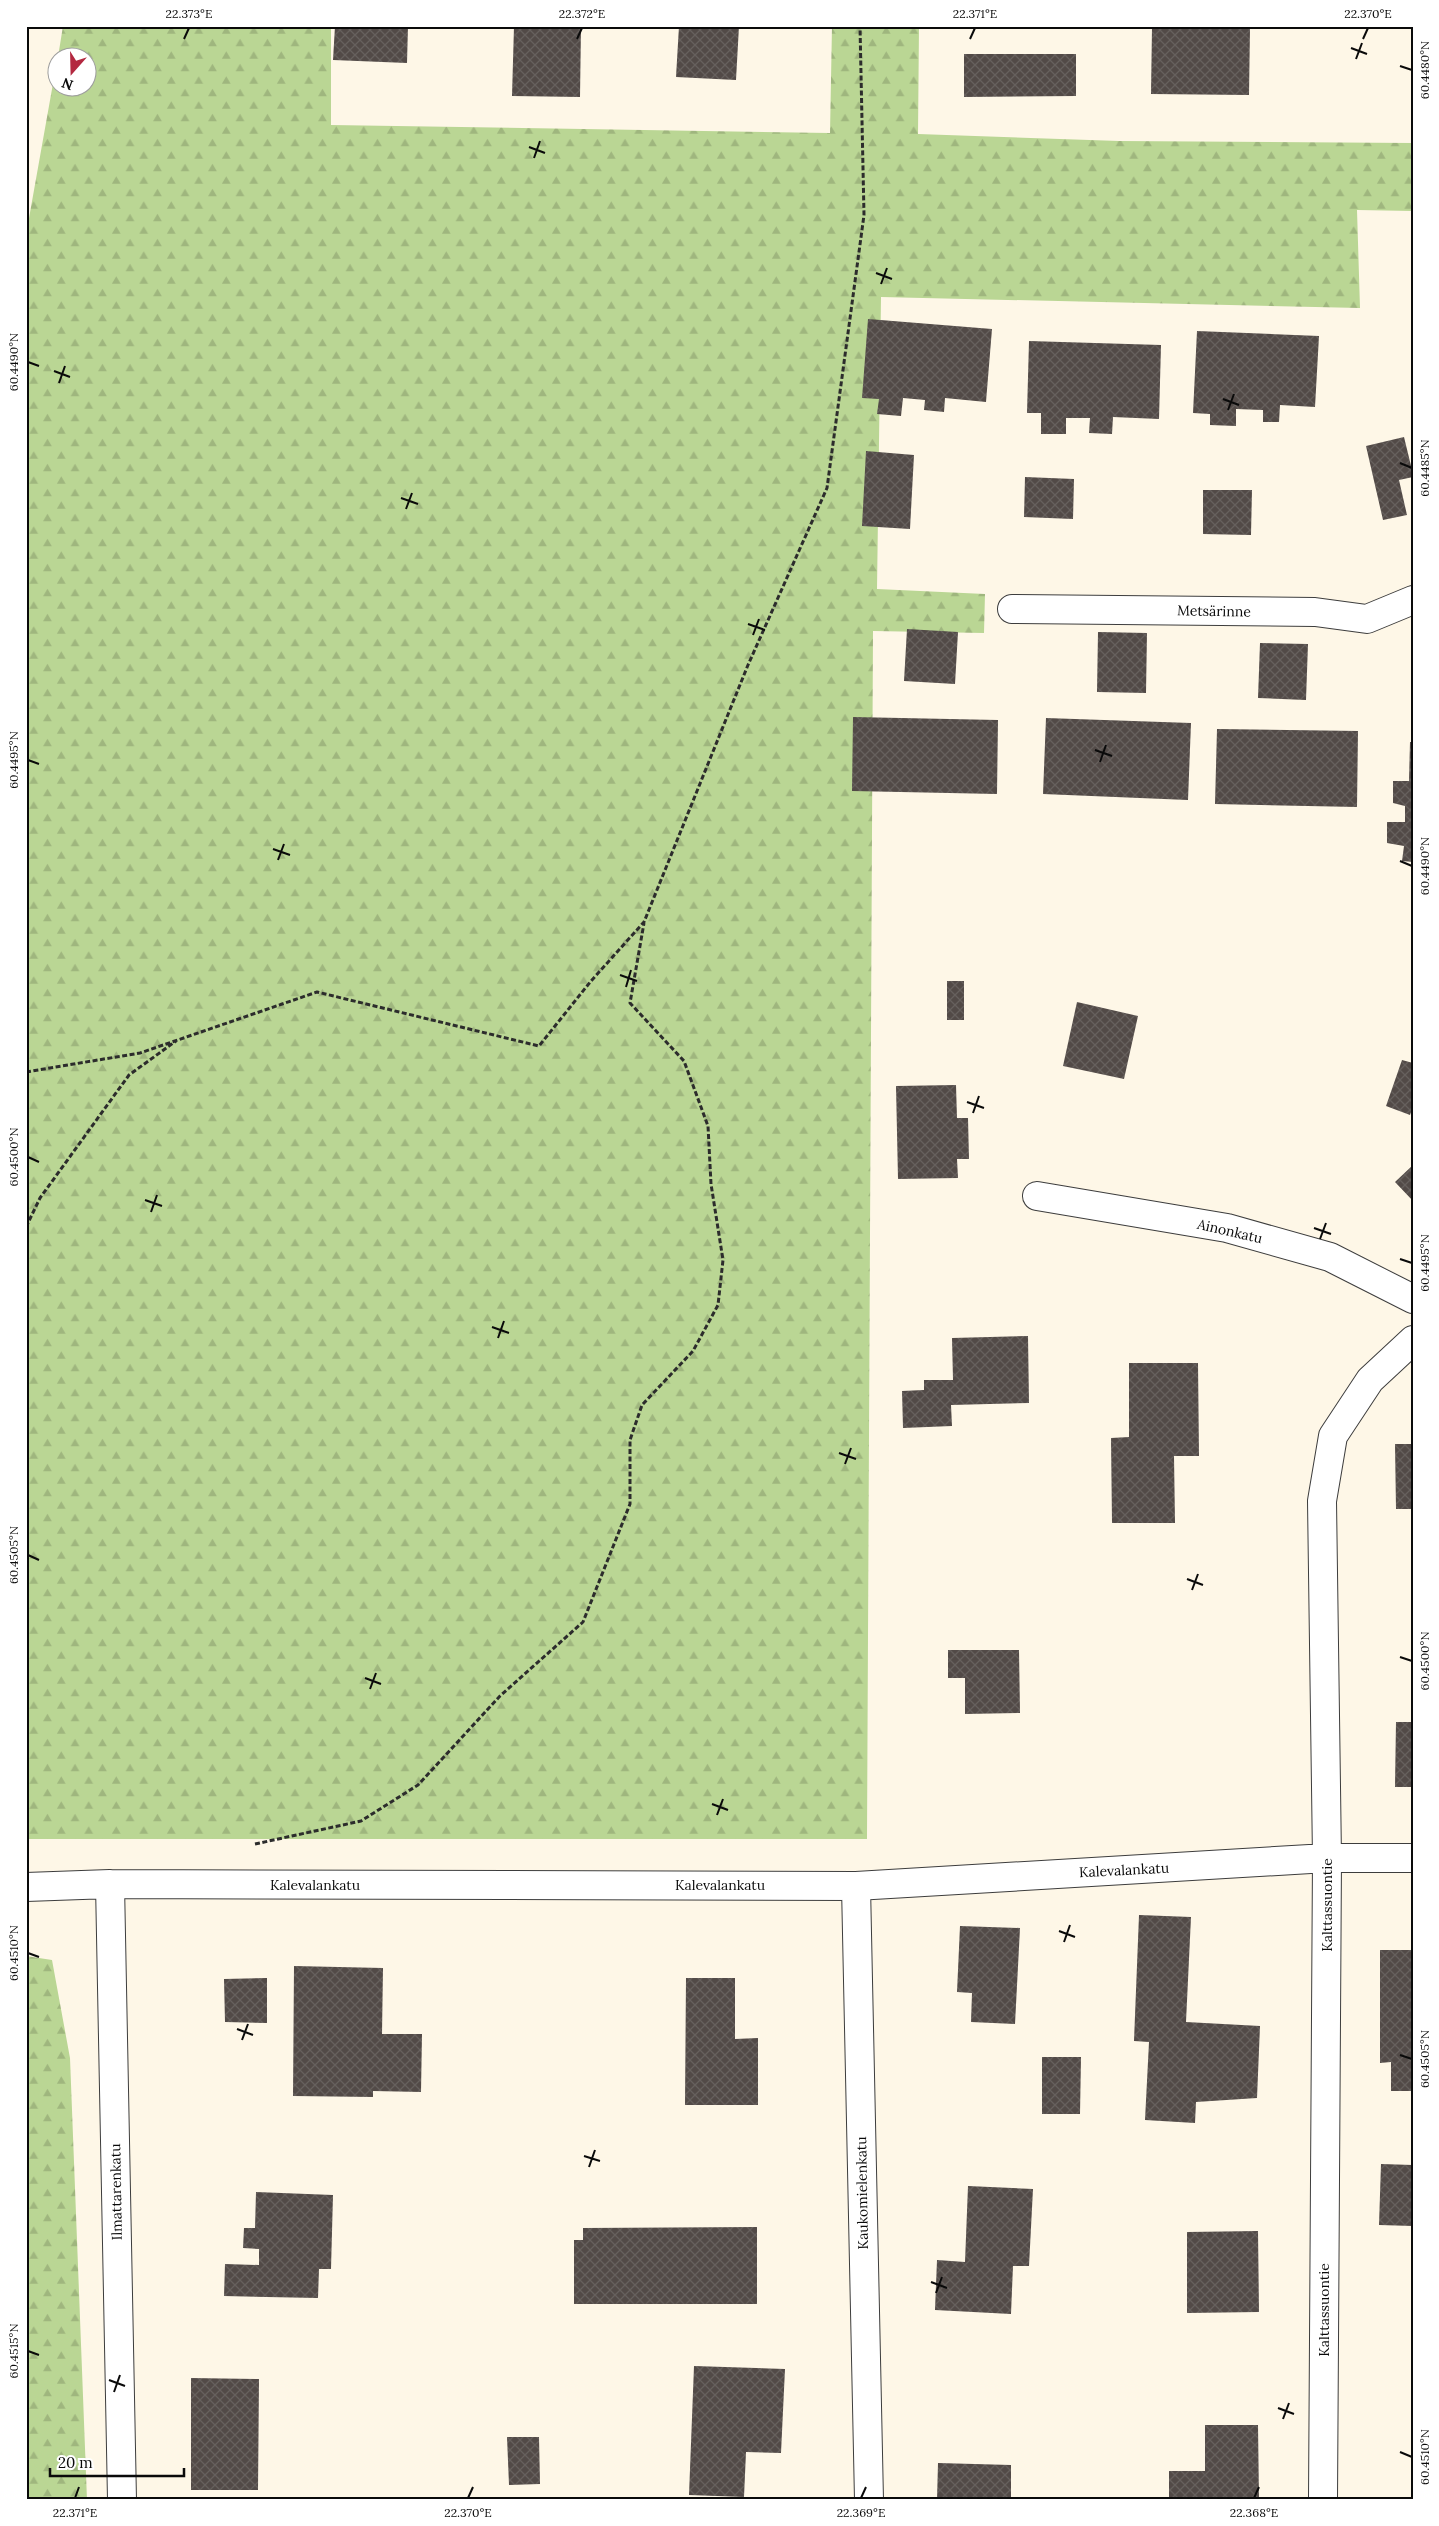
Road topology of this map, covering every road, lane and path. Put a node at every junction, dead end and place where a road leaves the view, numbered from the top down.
1 (860, 26) edge
2 (1413, 600) edge
3 (1012, 609) dead end
4 (644, 922) junction
5 (179, 1039) junction
6 (26, 1072) edge
7 (1037, 1196) dead end
8 (26, 1227) edge
9 (1413, 1299) edge
10 (1413, 1340) edge
11 (254, 1844) dead end
12 (1327, 1858) junction
13 (1413, 1858) edge
14 (110, 1884) junction
15 (856, 1886) junction
16 (26, 1887) edge
17 (122, 2500) edge
18 (869, 2500) edge
19 (1323, 2500) edge

1 - 4 path
2 - 3 street, Metsärinne
4 - 5 path
4 - 11 path
5 - 6 path
5 - 8 path
7 - 9 street, Ainonkatu
10 - 12 street, Kalttassuontie
12 - 13 street, Kalevalankatu
12 - 15 street, Kalevalankatu
12 - 19 street, Kalttassuontie
14 - 15 street, Kalevalankatu
14 - 16 street, Kalevalankatu
14 - 17 street, Ilmattarenkatu
15 - 18 street, Kaukomielenkatu

